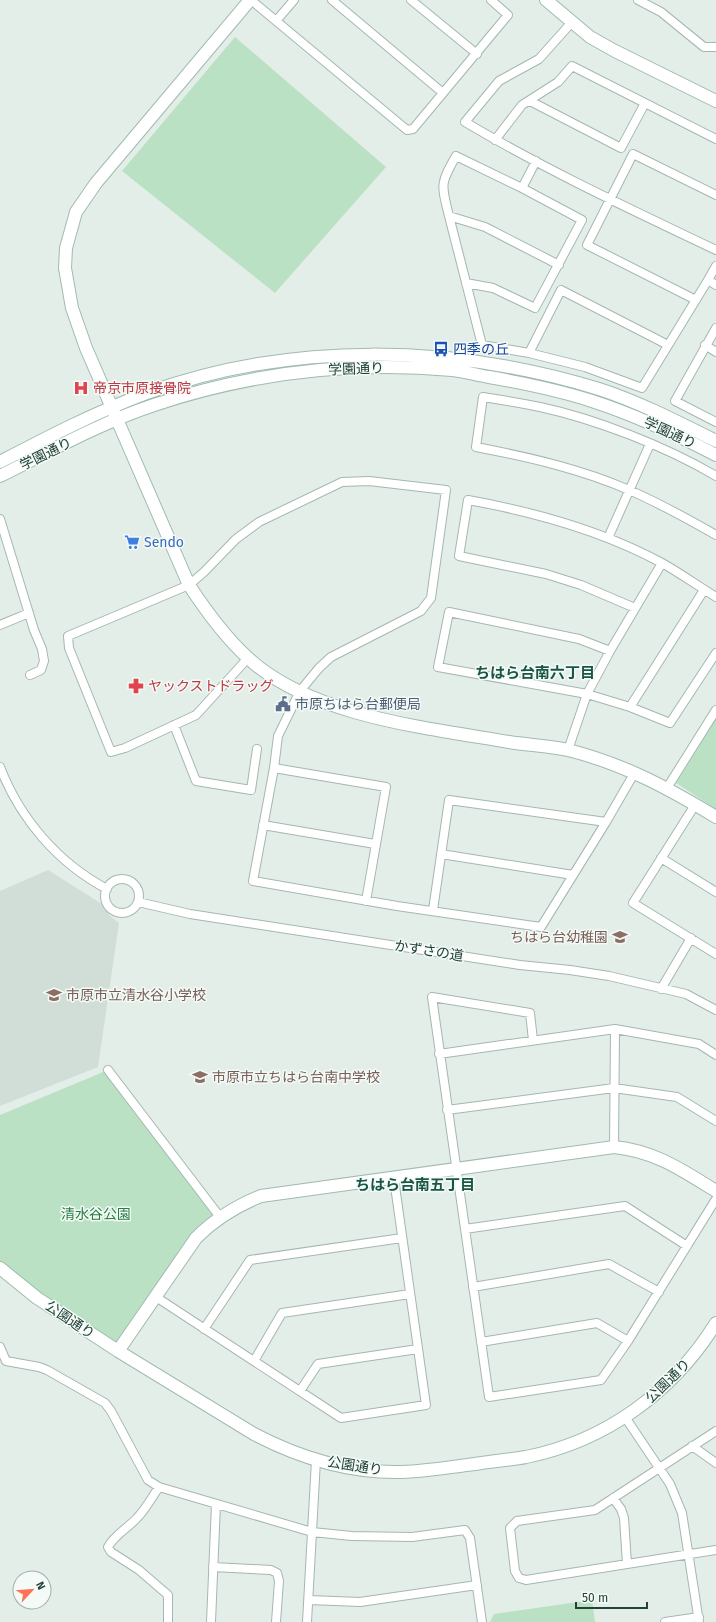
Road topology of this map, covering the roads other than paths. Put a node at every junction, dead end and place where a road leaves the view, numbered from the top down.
1 (250, 0) edge
2 (294, 0) edge
3 (332, 0) edge
4 (411, 0) edge
5 (491, 0) edge
6 (638, 0) edge
7 (551, 2) edge
8 (276, 21) junction
9 (572, 22) junction
10 (716, 47) edge
11 (477, 54) junction
12 (444, 93) junction
13 (530, 100) junction
14 (716, 100) edge
15 (644, 103) junction
16 (716, 139) edge
17 (496, 140) junction
18 (536, 161) junction
19 (522, 188) junction
20 (716, 195) edge
21 (611, 200) junction
22 (449, 216) junction
23 (716, 250) edge
24 (559, 265) junction
25 (716, 266) edge
26 (708, 280) junction
27 (466, 283) junction
28 (716, 285) edge
29 (696, 300) junction
30 (716, 328) edge
31 (668, 345) junction
32 (705, 346) junction
33 (716, 352) edge
34 (530, 353) junction
35 (111, 407) junction
36 (117, 420) junction
37 (716, 422) edge
38 (716, 441) edge
39 (650, 444) junction
40 (716, 455) edge
41 (0, 462) edge
42 (0, 476) edge
43 (716, 476) edge
44 (629, 490) junction
45 (0, 519) edge
46 (716, 535) edge
47 (608, 538) junction
48 (662, 563) junction
49 (189, 585) junction
50 (704, 590) junction
51 (716, 597) edge
52 (636, 608) junction
53 (29, 613) junction
54 (0, 625) edge
55 (610, 651) junction
56 (716, 653) edge
57 (248, 658) junction
58 (30, 676) dead end
59 (300, 691) junction
60 (587, 694) junction
61 (630, 707) junction
62 (716, 710) edge
63 (174, 725) junction
64 (257, 749) dead end
65 (568, 750) junction
66 (0, 767) edge
67 (274, 768) junction
68 (635, 772) junction
69 (667, 788) junction
70 (695, 804) junction
71 (716, 818) edge
72 (606, 822) junction
73 (263, 825) junction
74 (375, 844) junction
75 (441, 854) junction
76 (661, 858) junction
77 (573, 875) junction
78 (107, 889) junction
79 (716, 892) edge
80 (366, 901) junction
81 (138, 902) junction
82 (432, 910) junction
83 (691, 938) junction
84 (716, 954) edge
85 (661, 989) junction
86 (716, 1010) edge
87 (615, 1029) junction
88 (533, 1040) junction
89 (439, 1054) junction
90 (716, 1055) edge
91 (108, 1070) dead end
92 (614, 1088) junction
93 (447, 1110) junction
94 (716, 1121) edge
95 (614, 1147) junction
96 (456, 1170) junction
97 (394, 1179) junction
98 (716, 1191) edge
99 (716, 1199) edge
100 (220, 1217) junction
101 (465, 1228) junction
102 (402, 1238) junction
103 (687, 1246) junction
104 (0, 1268) edge
105 (473, 1286) junction
106 (659, 1292) junction
107 (410, 1294) junction
108 (156, 1297) junction
109 (716, 1323) edge
110 (204, 1329) junction
111 (628, 1341) junction
112 (481, 1342) junction
113 (0, 1347) edge
114 (418, 1349) junction
115 (118, 1351) junction
116 (254, 1361) junction
117 (300, 1391) junction
118 (625, 1417) junction
119 (716, 1431) edge
120 (692, 1446) junction
121 (316, 1460) junction
122 (716, 1463) edge
123 (659, 1468) junction
124 (159, 1487) junction
125 (612, 1498) junction
126 (216, 1504) junction
127 (312, 1532) junction
128 (716, 1550) edge
129 (689, 1554) junction
130 (628, 1564) junction
131 (213, 1567) junction
132 (477, 1585) junction
133 (309, 1600) junction
134 (699, 1619) edge
135 (168, 1622) edge
136 (210, 1622) edge
137 (276, 1622) edge
138 (307, 1622) edge
139 (482, 1622) edge
140 (665, 1622) edge

1 - 8 street
1 - 35 street
2 - 8 street
3 - 12 street
4 - 11 street
5 - 11 street
6 - 10 street
7 - 9 street
8 - 12 street
9 - 14 street
9 - 17 street
11 - 12 street
13 - 15 street
13 - 15 street
13 - 17 street
15 - 16 street
17 - 18 street
18 - 19 street
18 - 21 street
19 - 22 street
19 - 24 street
20 - 21 street
21 - 23 street
21 - 29 street
22 - 24 street
22 - 27 street
24 - 27 street
25 - 26 street
26 - 28 street
26 - 29 street
27 - 34 street
29 - 31 street
30 - 32 street
31 - 34 street
31 - 34 street
32 - 33 street
32 - 37 street
35 - 36 street
35 - 38 street, 学園通り
35 - 41 street, 学園通り
36 - 40 street, 学園通り
36 - 42 street, 学園通り
36 - 49 street
39 - 43 street
39 - 44 street
39 - 44 street
44 - 46 street
44 - 47 street
45 - 53 street
47 - 48 street
47 - 52 street
48 - 50 street
48 - 52 street
49 - 57 street
49 - 59 street
49 - 63 street
50 - 51 street
50 - 61 street
52 - 55 street
53 - 54 street
53 - 58 street
55 - 60 street
55 - 60 street
56 - 61 street
57 - 59 street
57 - 63 street
59 - 65 street
59 - 67 street
60 - 61 street
60 - 65 street
62 - 69 street
63 - 64 street
65 - 68 street
66 - 78 street
67 - 73 street
67 - 74 street
68 - 69 street
68 - 72 street
69 - 70 street
70 - 71 street
70 - 76 street
72 - 75 street
72 - 77 street
73 - 74 street
73 - 80 street
74 - 80 street
75 - 77 street
75 - 82 street
76 - 79 street
76 - 83 street
77 - 82 street
78 - 81 street
78 - 81 street
80 - 82 street
81 - 85 street, かずさの道
83 - 84 street
83 - 85 street
85 - 86 street, かずさの道
87 - 88 street
87 - 90 street
87 - 92 street
88 - 89 street
88 - 89 street
89 - 93 street
91 - 100 street
92 - 93 street
92 - 94 street
92 - 95 street
93 - 96 street
95 - 96 street
95 - 98 street
96 - 97 street
96 - 101 street
97 - 100 street
97 - 102 street
99 - 103 street
100 - 108 street
101 - 103 street
101 - 105 street
102 - 107 street
102 - 110 street
103 - 106 street
104 - 115 street, 公園通り
105 - 106 street
105 - 112 street
106 - 111 street
107 - 114 street
107 - 116 street
108 - 110 street
108 - 115 street
109 - 118 street, 公園通り
110 - 116 street
111 - 112 street
111 - 112 street
113 - 124 street
114 - 117 street
114 - 117 street
115 - 121 street, 公園通り
116 - 117 street
118 - 121 street, 公園通り
118 - 123 street
119 - 120 street
120 - 122 street
120 - 123 street
121 - 127 street
123 - 125 street
123 - 129 street
124 - 126 street
124 - 135 street
125 - 130 street
125 - 130 street
126 - 127 street
126 - 131 street
127 - 132 street
127 - 133 street
128 - 129 street
129 - 130 street
129 - 134 street
131 - 136 street
131 - 137 street
132 - 133 street
132 - 139 street
133 - 138 street
134 - 140 street

